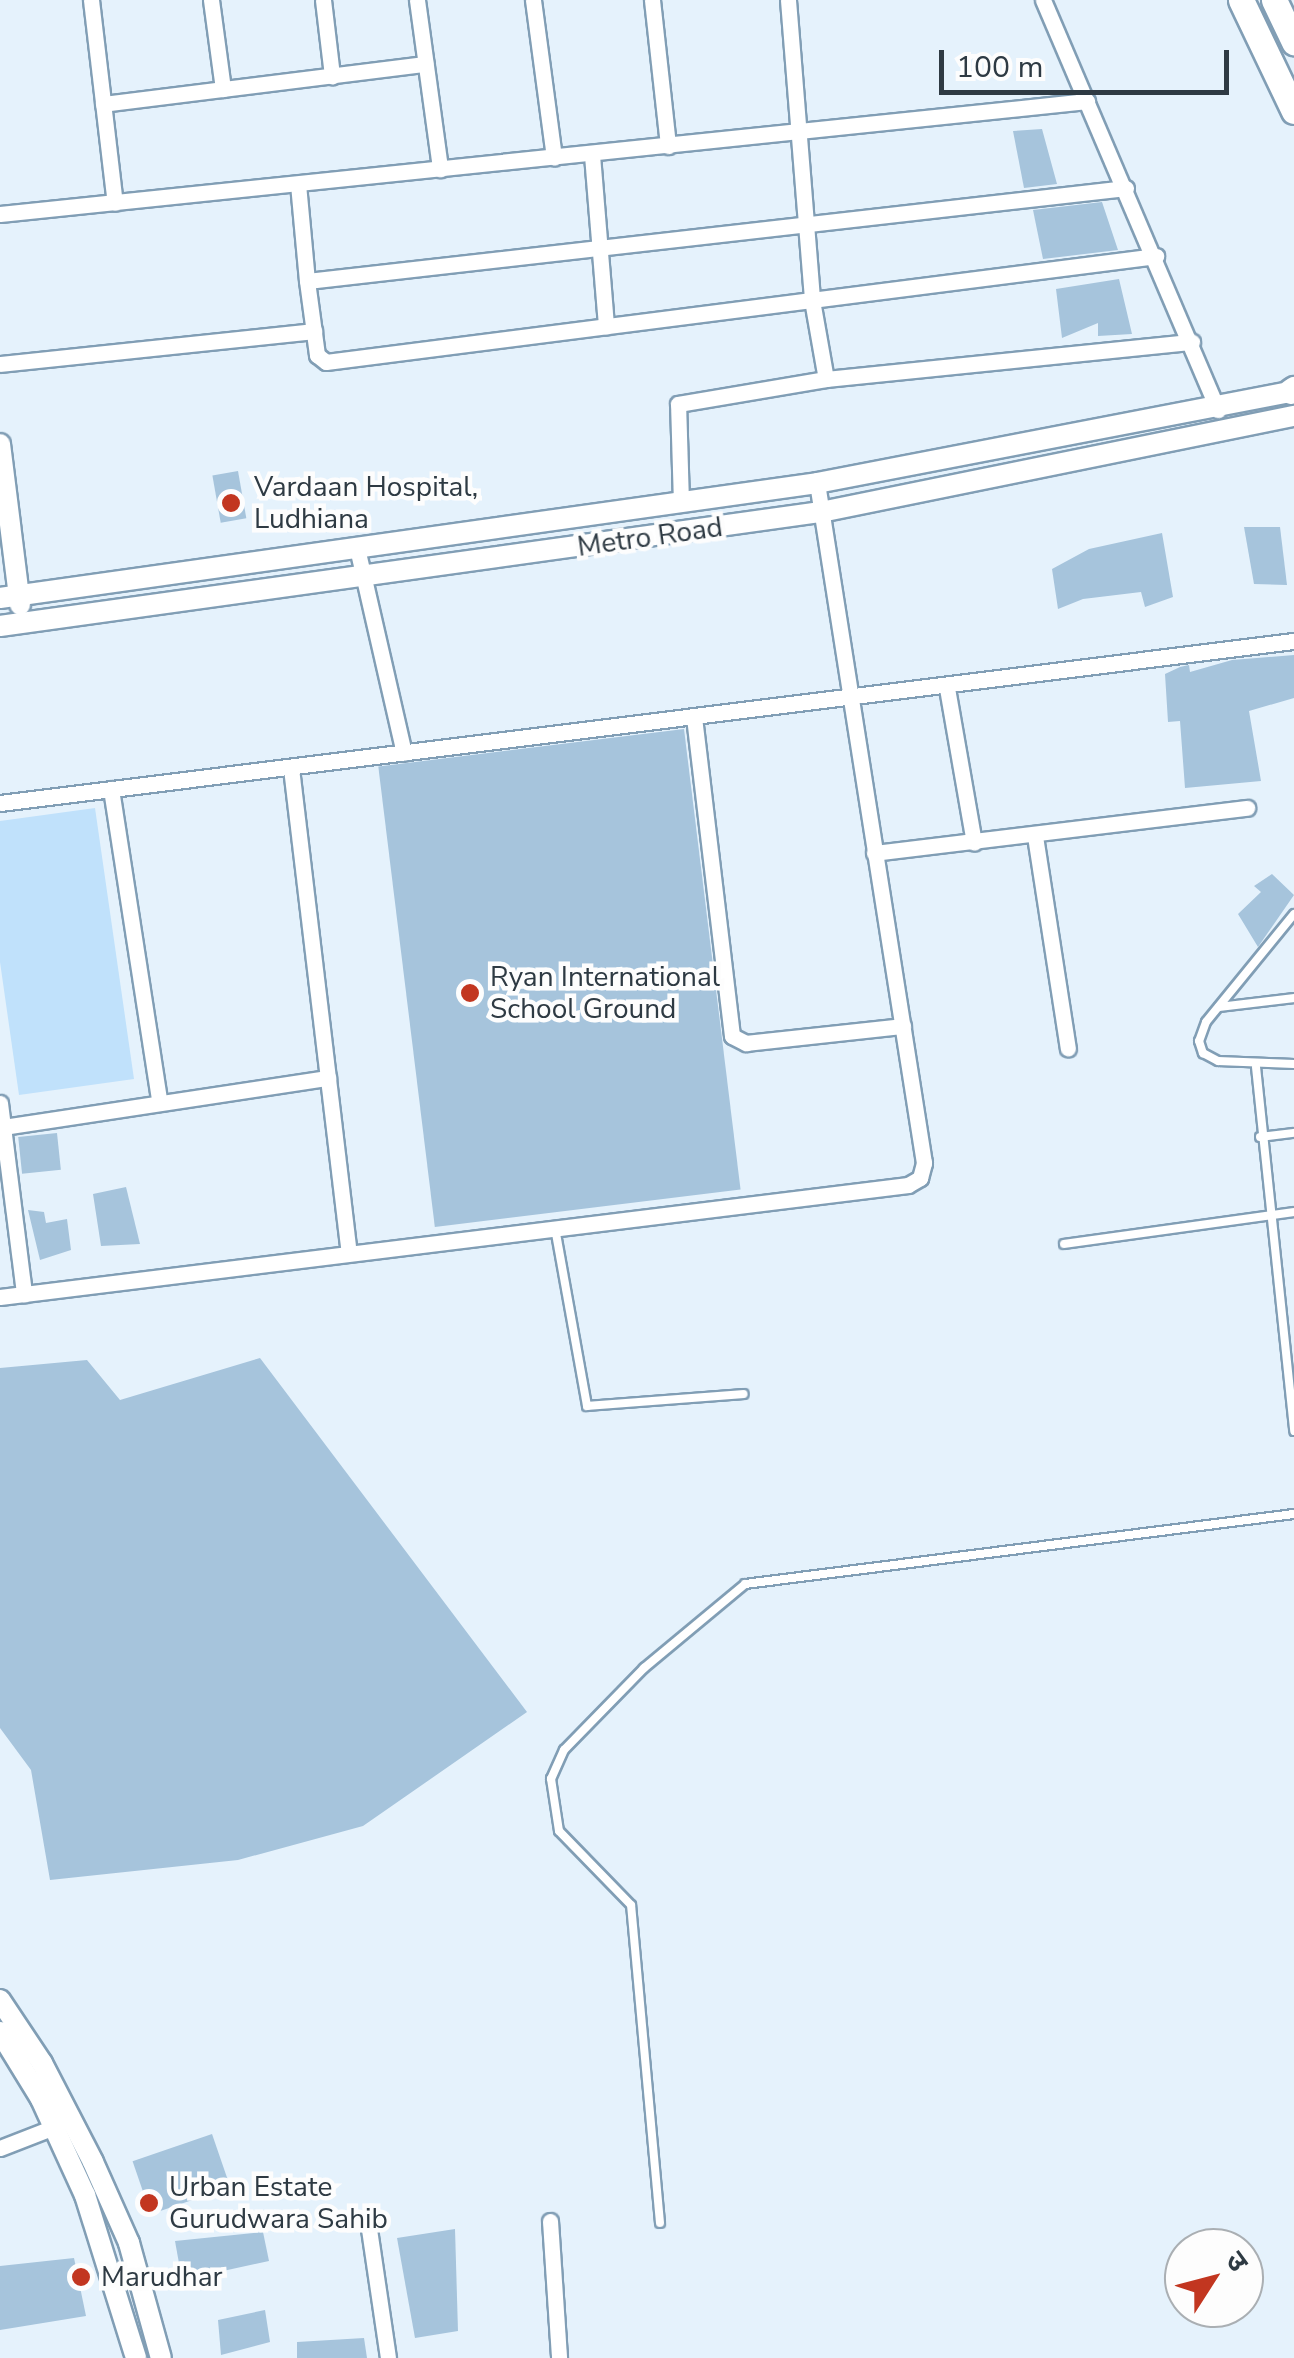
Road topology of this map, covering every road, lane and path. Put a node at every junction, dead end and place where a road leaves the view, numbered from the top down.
1 (91, 0) edge
2 (211, 0) edge
3 (323, 0) edge
4 (417, 0) edge
5 (534, 0) edge
6 (652, 0) edge
7 (788, 0) edge
8 (1043, 0) edge
9 (1242, 0) edge
10 (1274, 0) edge
11 (1294, 42) edge
12 (426, 64) junction
13 (332, 76) junction
14 (224, 89) junction
15 (1087, 101) junction
16 (104, 104) junction
17 (1294, 111) edge
18 (798, 133) junction
19 (668, 146) junction
20 (592, 155) junction
21 (554, 158) junction
22 (440, 169) junction
23 (298, 184) junction
24 (1126, 188) junction
25 (115, 202) junction
26 (0, 214) edge
27 (806, 225) junction
28 (600, 246) junction
29 (1156, 256) junction
30 (308, 282) junction
31 (812, 300) junction
32 (606, 326) junction
33 (314, 331) junction
34 (1192, 342) junction
35 (0, 364) edge
36 (826, 379) junction
37 (1293, 397) edge
38 (1218, 410) junction
39 (0, 444) edge
40 (816, 484) junction
41 (682, 503) junction
42 (821, 512) junction
43 (357, 548) junction
44 (362, 572) junction
45 (10, 597) edge
46 (11, 625) edge
47 (1294, 642) edge
48 (947, 688) junction
49 (849, 701) junction
50 (694, 717) junction
51 (404, 754) junction
52 (292, 768) junction
53 (111, 789) junction
54 (0, 804) edge
55 (1247, 808) dead end
56 (1036, 836) junction
57 (974, 843) junction
58 (874, 853) junction
59 (1294, 914) edge
60 (1294, 998) edge
61 (1219, 1007) junction
62 (903, 1026) junction
63 (1068, 1048) dead end
64 (1294, 1064) edge
65 (1256, 1067) junction
66 (328, 1078) junction
67 (159, 1099) junction
68 (0, 1103) edge
69 (3, 1127) junction
70 (1294, 1133) edge
71 (1260, 1137) junction
72 (1294, 1212) edge
73 (1270, 1216) junction
74 (555, 1228) junction
75 (1064, 1244) dead end
76 (350, 1253) junction
77 (24, 1294) junction
78 (0, 1297) edge
79 (744, 1394) dead end
80 (1294, 1432) edge
81 (1294, 1514) edge
82 (0, 2000) edge
83 (0, 2032) edge
84 (8, 2063) edge
85 (63, 2123) junction
86 (0, 2148) edge
87 (550, 2221) dead end
88 (660, 2223) dead end
89 (368, 2229) dead end
90 (136, 2358) edge
91 (161, 2358) edge
92 (388, 2358) edge
93 (559, 2358) edge

1 - 16 street
2 - 14 street
3 - 13 street
4 - 12 street
5 - 21 street
6 - 19 street
7 - 18 street
8 - 15 street
9 - 17 main road
10 - 11 main road
12 - 13 street
12 - 22 street
13 - 14 street
14 - 16 street
15 - 18 street
15 - 24 street
16 - 25 street
18 - 19 street
18 - 27 street
19 - 20 street
20 - 21 street
20 - 28 street
21 - 22 street
22 - 23 street
23 - 25 street
23 - 30 street
24 - 27 street
24 - 29 street
25 - 26 street
27 - 28 street
27 - 31 street
28 - 30 street
28 - 32 street
29 - 31 street
29 - 34 street
30 - 33 street
31 - 32 street
31 - 36 street
32 - 33 street
33 - 35 street
34 - 36 street
34 - 38 street
36 - 41 street
37 - 38 street, Metro Road
37 - 42 street, Metro Road
38 - 40 street, Metro Road
39 - 45 street
40 - 41 street, Metro Road
40 - 42 street
41 - 43 street, Metro Road
42 - 44 street, Metro Road
42 - 49 street
43 - 44 street
43 - 45 street, Metro Road
44 - 46 street, Metro Road
44 - 51 street
45 - 46 street
47 - 48 street
48 - 49 street
48 - 57 street
49 - 50 street
49 - 58 street
50 - 51 street
50 - 62 street
51 - 52 street
52 - 53 street
52 - 66 street
53 - 54 street
53 - 67 street
55 - 56 street
56 - 57 street
56 - 63 street
57 - 58 street
58 - 62 street
59 - 61 lane
60 - 61 lane
61 - 65 lane
62 - 74 street
64 - 65 lane
65 - 71 lane
66 - 67 street
66 - 76 street
67 - 69 street
68 - 69 street
69 - 77 street
70 - 71 lane
71 - 73 lane
72 - 73 lane
73 - 75 lane
73 - 80 lane
74 - 76 street
74 - 79 lane
76 - 77 street
77 - 78 street
81 - 88 lane
82 - 85 street
83 - 84 street
84 - 85 street
85 - 86 street
85 - 90 street
85 - 91 street
87 - 93 street
89 - 92 street

